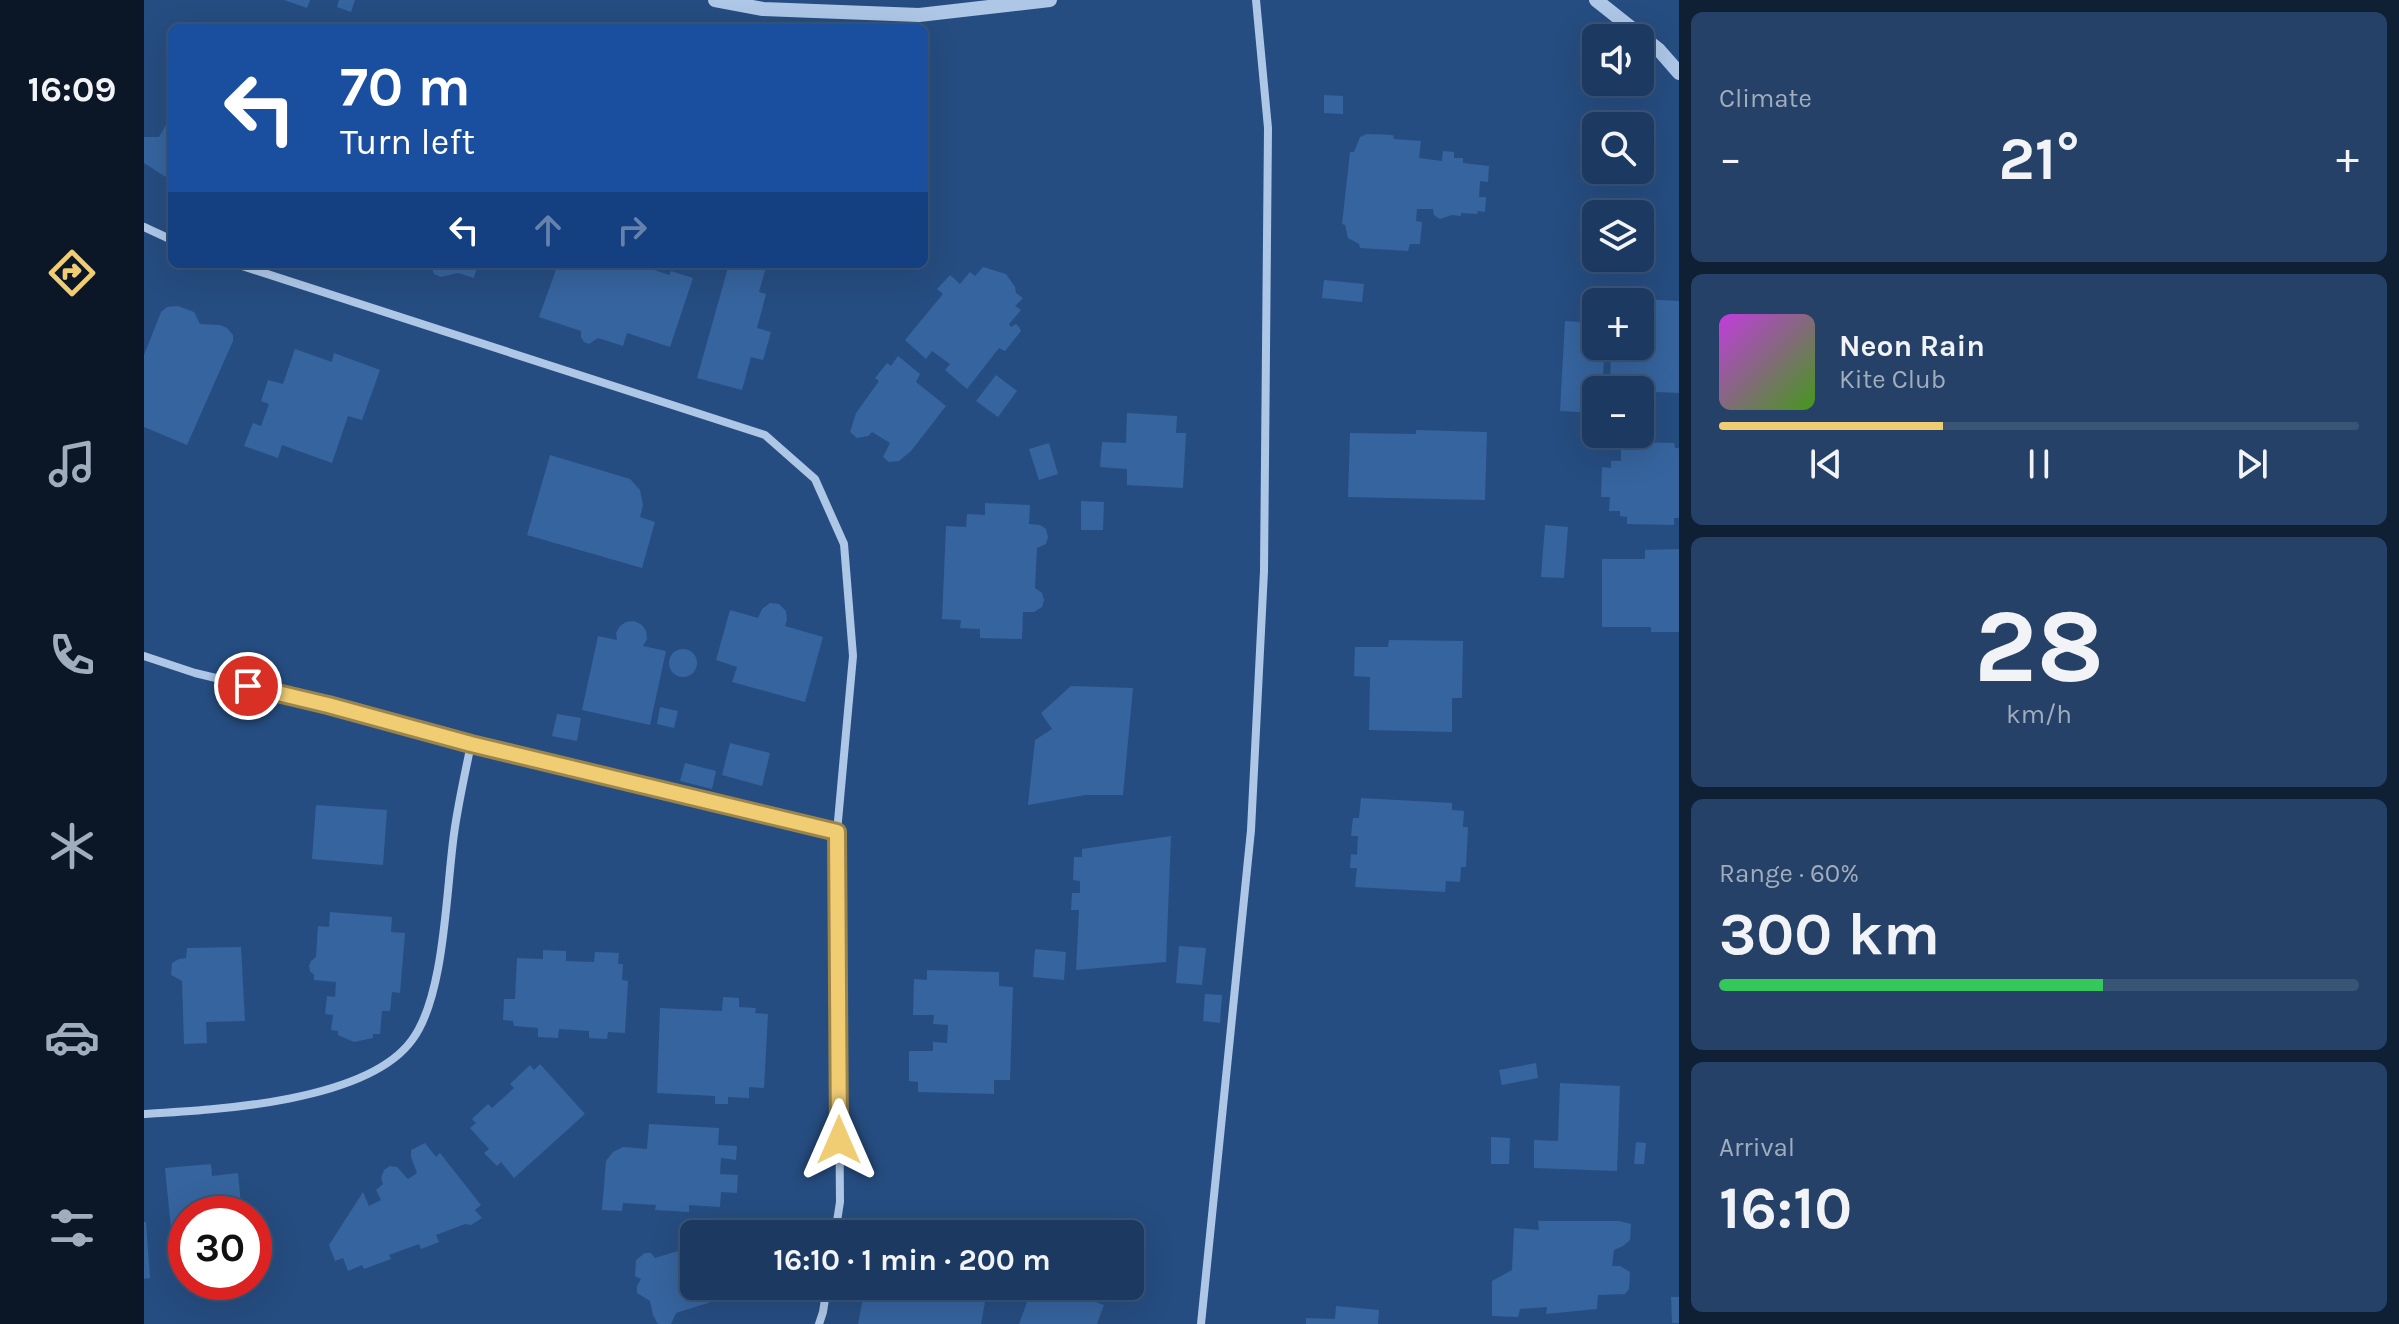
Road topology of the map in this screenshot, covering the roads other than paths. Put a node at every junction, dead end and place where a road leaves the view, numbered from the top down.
1 (715, 0) edge
2 (1050, 0) edge
3 (1256, 0) edge
4 (1596, 0) edge
5 (1679, 73) edge
6 (144, 227) edge
7 (168, 238) edge
8 (248, 268) edge
9 (144, 656) edge
10 (471, 744) junction
11 (837, 832) junction
12 (144, 1114) edge
13 (837, 1220) edge
14 (824, 1300) edge
15 (819, 1324) edge
16 (1201, 1324) edge

1 - 2 street
3 - 16 street
4 - 5 street
6 - 7 street
8 - 11 street
9 - 10 street
10 - 11 street
10 - 12 street
11 - 13 street
14 - 15 street

